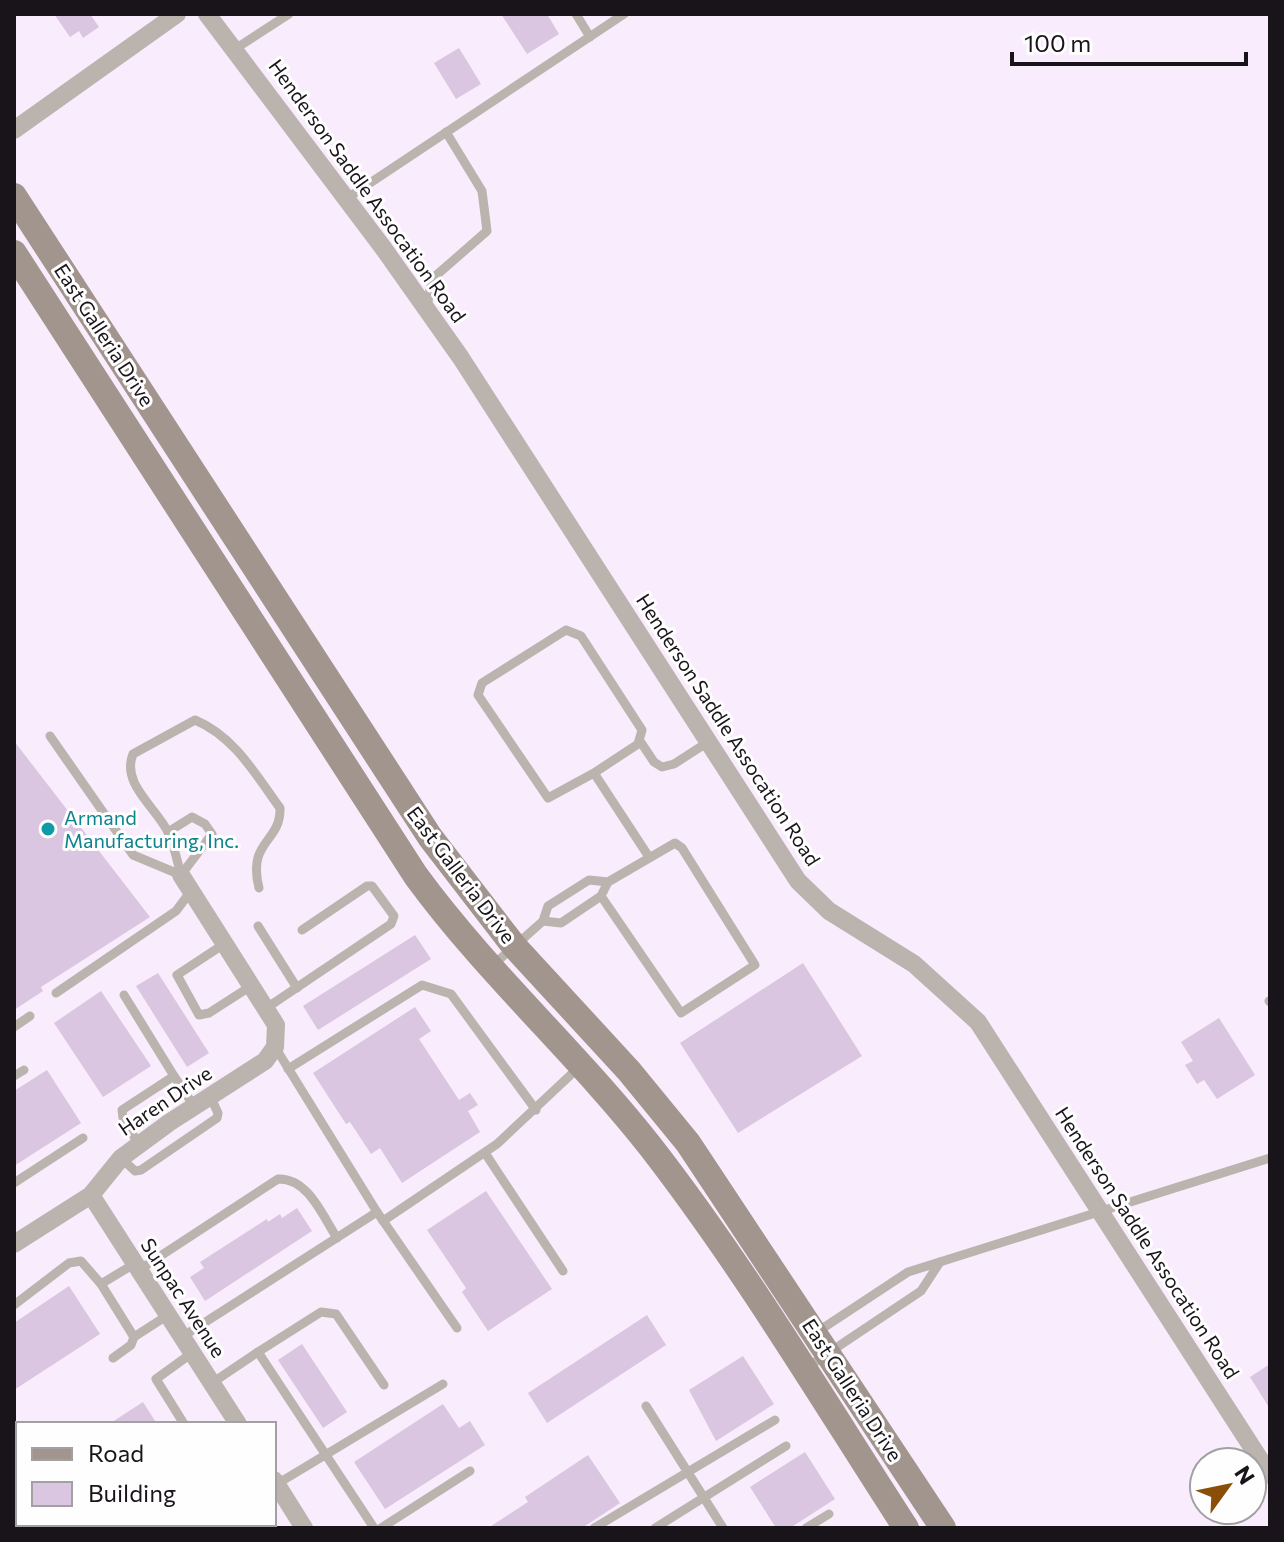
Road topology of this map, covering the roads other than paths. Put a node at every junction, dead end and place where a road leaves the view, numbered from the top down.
1 (177, 14) edge
2 (207, 14) edge
3 (289, 14) edge
4 (576, 14) edge
5 (624, 14) edge
6 (590, 37) junction
7 (235, 49) junction
8 (14, 130) edge
9 (446, 132) junction
10 (14, 196) edge
11 (346, 199) junction
12 (14, 253) edge
13 (427, 308) junction
14 (50, 736) dead end
15 (640, 741) junction
16 (708, 742) junction
17 (594, 773) junction
18 (168, 832) junction
19 (649, 857) junction
20 (608, 882) junction
21 (186, 883) junction
22 (259, 888) dead end
23 (601, 896) junction
24 (543, 921) junction
25 (258, 926) dead end
26 (302, 930) dead end
27 (224, 944) junction
28 (514, 946) junction
29 (490, 968) junction
30 (251, 986) junction
31 (297, 988) junction
32 (56, 993) dead end
33 (124, 995) dead end
34 (265, 1009) junction
35 (30, 1016) dead end
36 (14, 1027) edge
37 (272, 1052) junction
38 (580, 1066) junction
39 (288, 1069) junction
40 (24, 1070) dead end
41 (14, 1076) edge
42 (174, 1076) junction
43 (202, 1101) junction
44 (536, 1110) junction
45 (83, 1138) dead end
46 (139, 1145) junction
47 (485, 1153) junction
48 (121, 1158) junction
49 (1270, 1158) edge
50 (14, 1183) edge
51 (91, 1195) junction
52 (377, 1212) junction
53 (1102, 1213) junction
54 (383, 1221) junction
55 (337, 1238) junction
56 (15, 1241) edge
57 (940, 1262) junction
58 (137, 1267) junction
59 (563, 1271) dead end
60 (101, 1284) junction
61 (14, 1305) edge
62 (168, 1315) junction
63 (457, 1328) dead end
64 (134, 1337) junction
65 (822, 1343) junction
66 (187, 1345) junction
67 (258, 1352) junction
68 (113, 1358) dead end
69 (796, 1360) junction
70 (212, 1383) junction
71 (443, 1384) dead end
72 (384, 1385) dead end
73 (646, 1406) dead end
74 (775, 1420) dead end
75 (183, 1422) edge
76 (237, 1422) edge
77 (786, 1446) dead end
78 (327, 1454) junction
79 (470, 1471) dead end
80 (689, 1473) junction
81 (1270, 1475) edge
82 (276, 1481) edge
83 (276, 1484) edge
84 (705, 1498) junction
85 (829, 1514) dead end
86 (304, 1528) edge
87 (374, 1528) edge
88 (381, 1528) edge
89 (594, 1528) edge
90 (655, 1528) edge
91 (723, 1528) edge
92 (806, 1528) edge
93 (906, 1528) edge
94 (943, 1528) edge

1 - 8 street
2 - 7 street, Henderson Saddle Assocation Road
3 - 7 lane
4 - 6 lane
5 - 6 lane
6 - 9 lane
7 - 11 street, Henderson Saddle Assocation Road
9 - 11 lane
9 - 13 lane
10 - 28 main road, East Galleria Drive
11 - 13 street, Henderson Saddle Assocation Road
12 - 29 main road, East Galleria Drive
13 - 16 street, Henderson Saddle Assocation Road
14 - 21 lane
15 - 16 lane
15 - 17 lane
15 - 17 lane
16 - 53 street, Henderson Saddle Assocation Road
17 - 19 lane
18 - 21 lane
18 - 21 lane
18 - 22 lane
19 - 20 lane
19 - 23 lane
20 - 23 lane
20 - 24 lane
21 - 27 street
21 - 32 lane
23 - 24 lane
24 - 28 lane
25 - 31 lane
26 - 31 lane
27 - 30 street
27 - 30 lane
28 - 29 lane
28 - 65 main road, East Galleria Drive
29 - 38 main road, East Galleria Drive
30 - 34 street
31 - 34 lane
33 - 42 lane
34 - 37 street
35 - 36 lane
37 - 39 lane
37 - 43 street, Haren Drive
38 - 44 lane
38 - 69 main road, East Galleria Drive
39 - 44 lane
39 - 52 lane
40 - 41 lane
42 - 43 lane
42 - 46 lane
43 - 46 street, Haren Drive
43 - 48 lane
44 - 47 lane
45 - 50 lane
46 - 48 street, Haren Drive
47 - 54 lane
47 - 59 lane
48 - 51 street, Haren Drive
49 - 53 lane
51 - 56 street, Haren Drive
51 - 58 street, Sunpac Avenue
52 - 54 lane
52 - 55 lane
53 - 57 lane
53 - 81 street, Henderson Saddle Assocation Road
54 - 63 lane
55 - 58 lane
55 - 66 lane
57 - 65 lane
57 - 65 lane
58 - 60 lane
58 - 62 street, Sunpac Avenue
60 - 61 lane
60 - 64 lane
62 - 64 lane
62 - 66 street, Sunpac Avenue
64 - 68 lane
65 - 69 lane
65 - 69 lane
65 - 94 main road, East Galleria Drive
66 - 70 street, Sunpac Avenue
66 - 75 lane
67 - 70 lane
67 - 72 lane
67 - 78 lane
69 - 93 main road, East Galleria Drive
70 - 76 street, Sunpac Avenue
71 - 78 lane
73 - 80 lane
74 - 80 lane
77 - 84 lane
78 - 82 lane
78 - 87 lane
79 - 88 lane
80 - 84 lane
80 - 89 lane
83 - 86 street
84 - 90 lane
84 - 91 lane
85 - 92 lane

